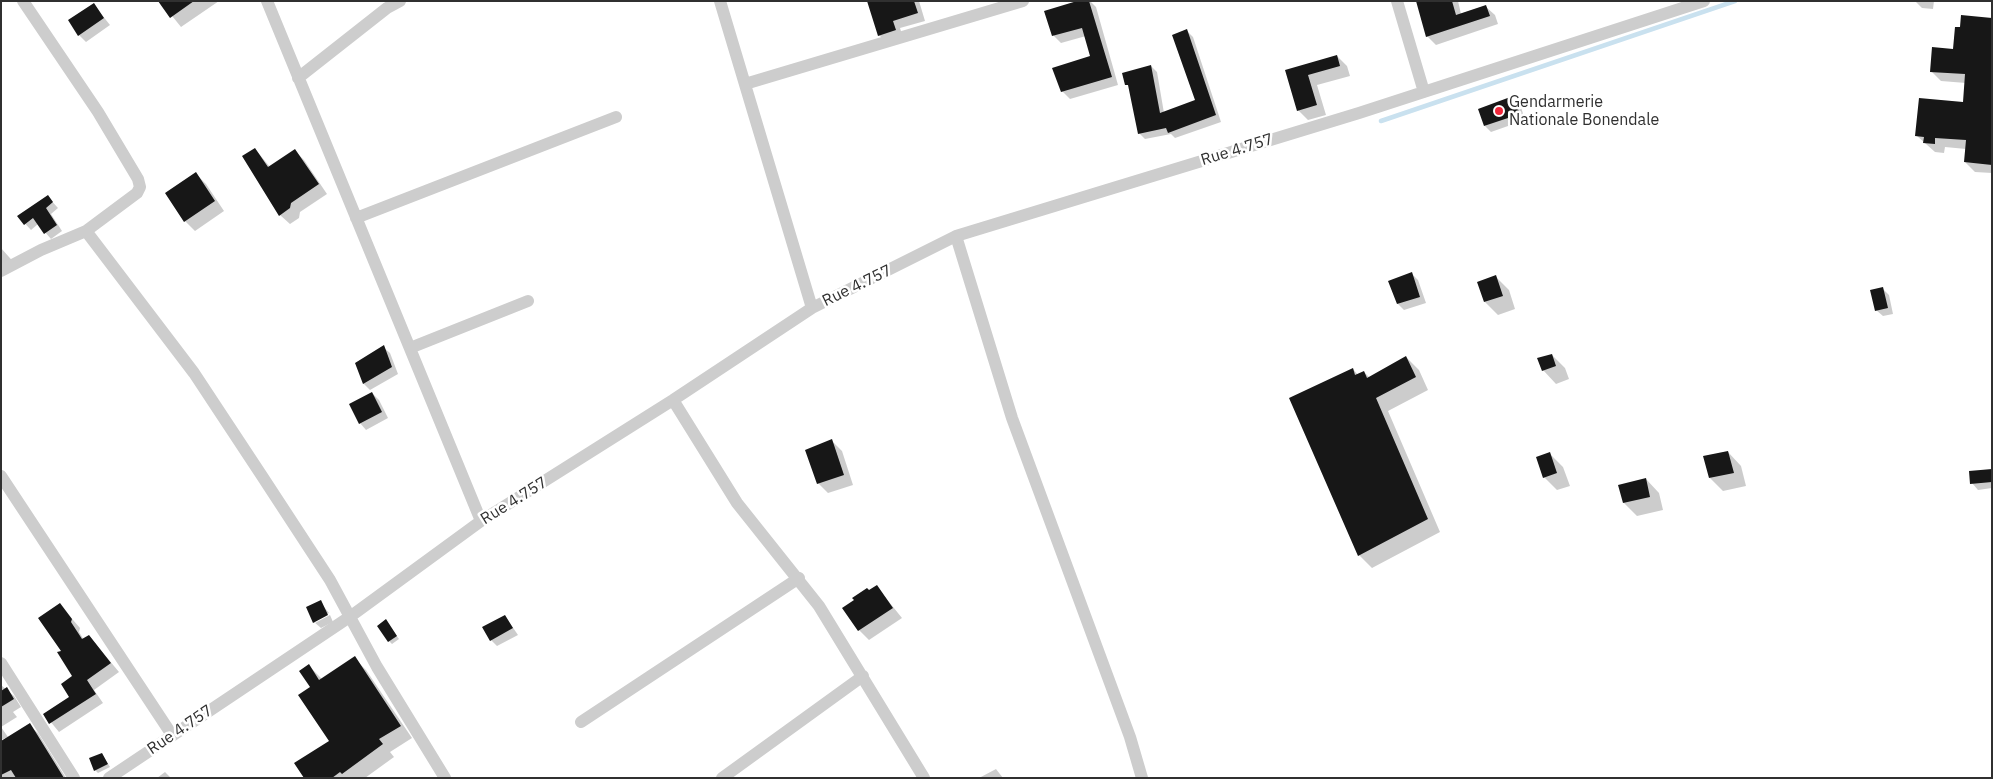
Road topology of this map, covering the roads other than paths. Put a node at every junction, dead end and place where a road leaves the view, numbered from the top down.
1 (23, 1) edge
2 (267, 1) edge
3 (400, 1) edge
4 (720, 1) edge
5 (1023, 1) edge
6 (1397, 1) edge
7 (1704, 1) edge
8 (298, 78) junction
9 (745, 84) junction
10 (1424, 92) junction
11 (616, 117) dead end
12 (356, 218) junction
13 (86, 231) junction
14 (956, 236) junction
15 (1, 271) edge
16 (528, 301) dead end
17 (812, 308) junction
18 (410, 348) junction
19 (673, 400) junction
20 (1, 476) edge
21 (481, 521) junction
22 (798, 578) junction
23 (351, 616) junction
24 (1, 662) edge
25 (863, 676) junction
26 (581, 722) dead end
27 (172, 735) junction
28 (74, 778) edge
29 (109, 778) edge
30 (445, 778) edge
31 (722, 778) edge
32 (924, 778) edge
33 (1142, 778) edge

1 - 13 street
2 - 8 street
3 - 8 street
4 - 9 street
5 - 9 street
6 - 10 street
7 - 10 street, Rue 4.757
8 - 12 street
9 - 17 street
10 - 14 street, Rue 4.757
11 - 12 street
12 - 18 street
13 - 15 street
13 - 23 street
14 - 17 street, Rue 4.757
14 - 33 street
16 - 18 street
17 - 19 street, Rue 4.757
18 - 21 street
19 - 21 street, Rue 4.757
19 - 22 street
20 - 27 street
21 - 23 street, Rue 4.757
22 - 25 street
22 - 26 street
23 - 27 street, Rue 4.757
23 - 30 street
24 - 28 street
25 - 31 street
25 - 32 street
27 - 29 street, Rue 4.757

